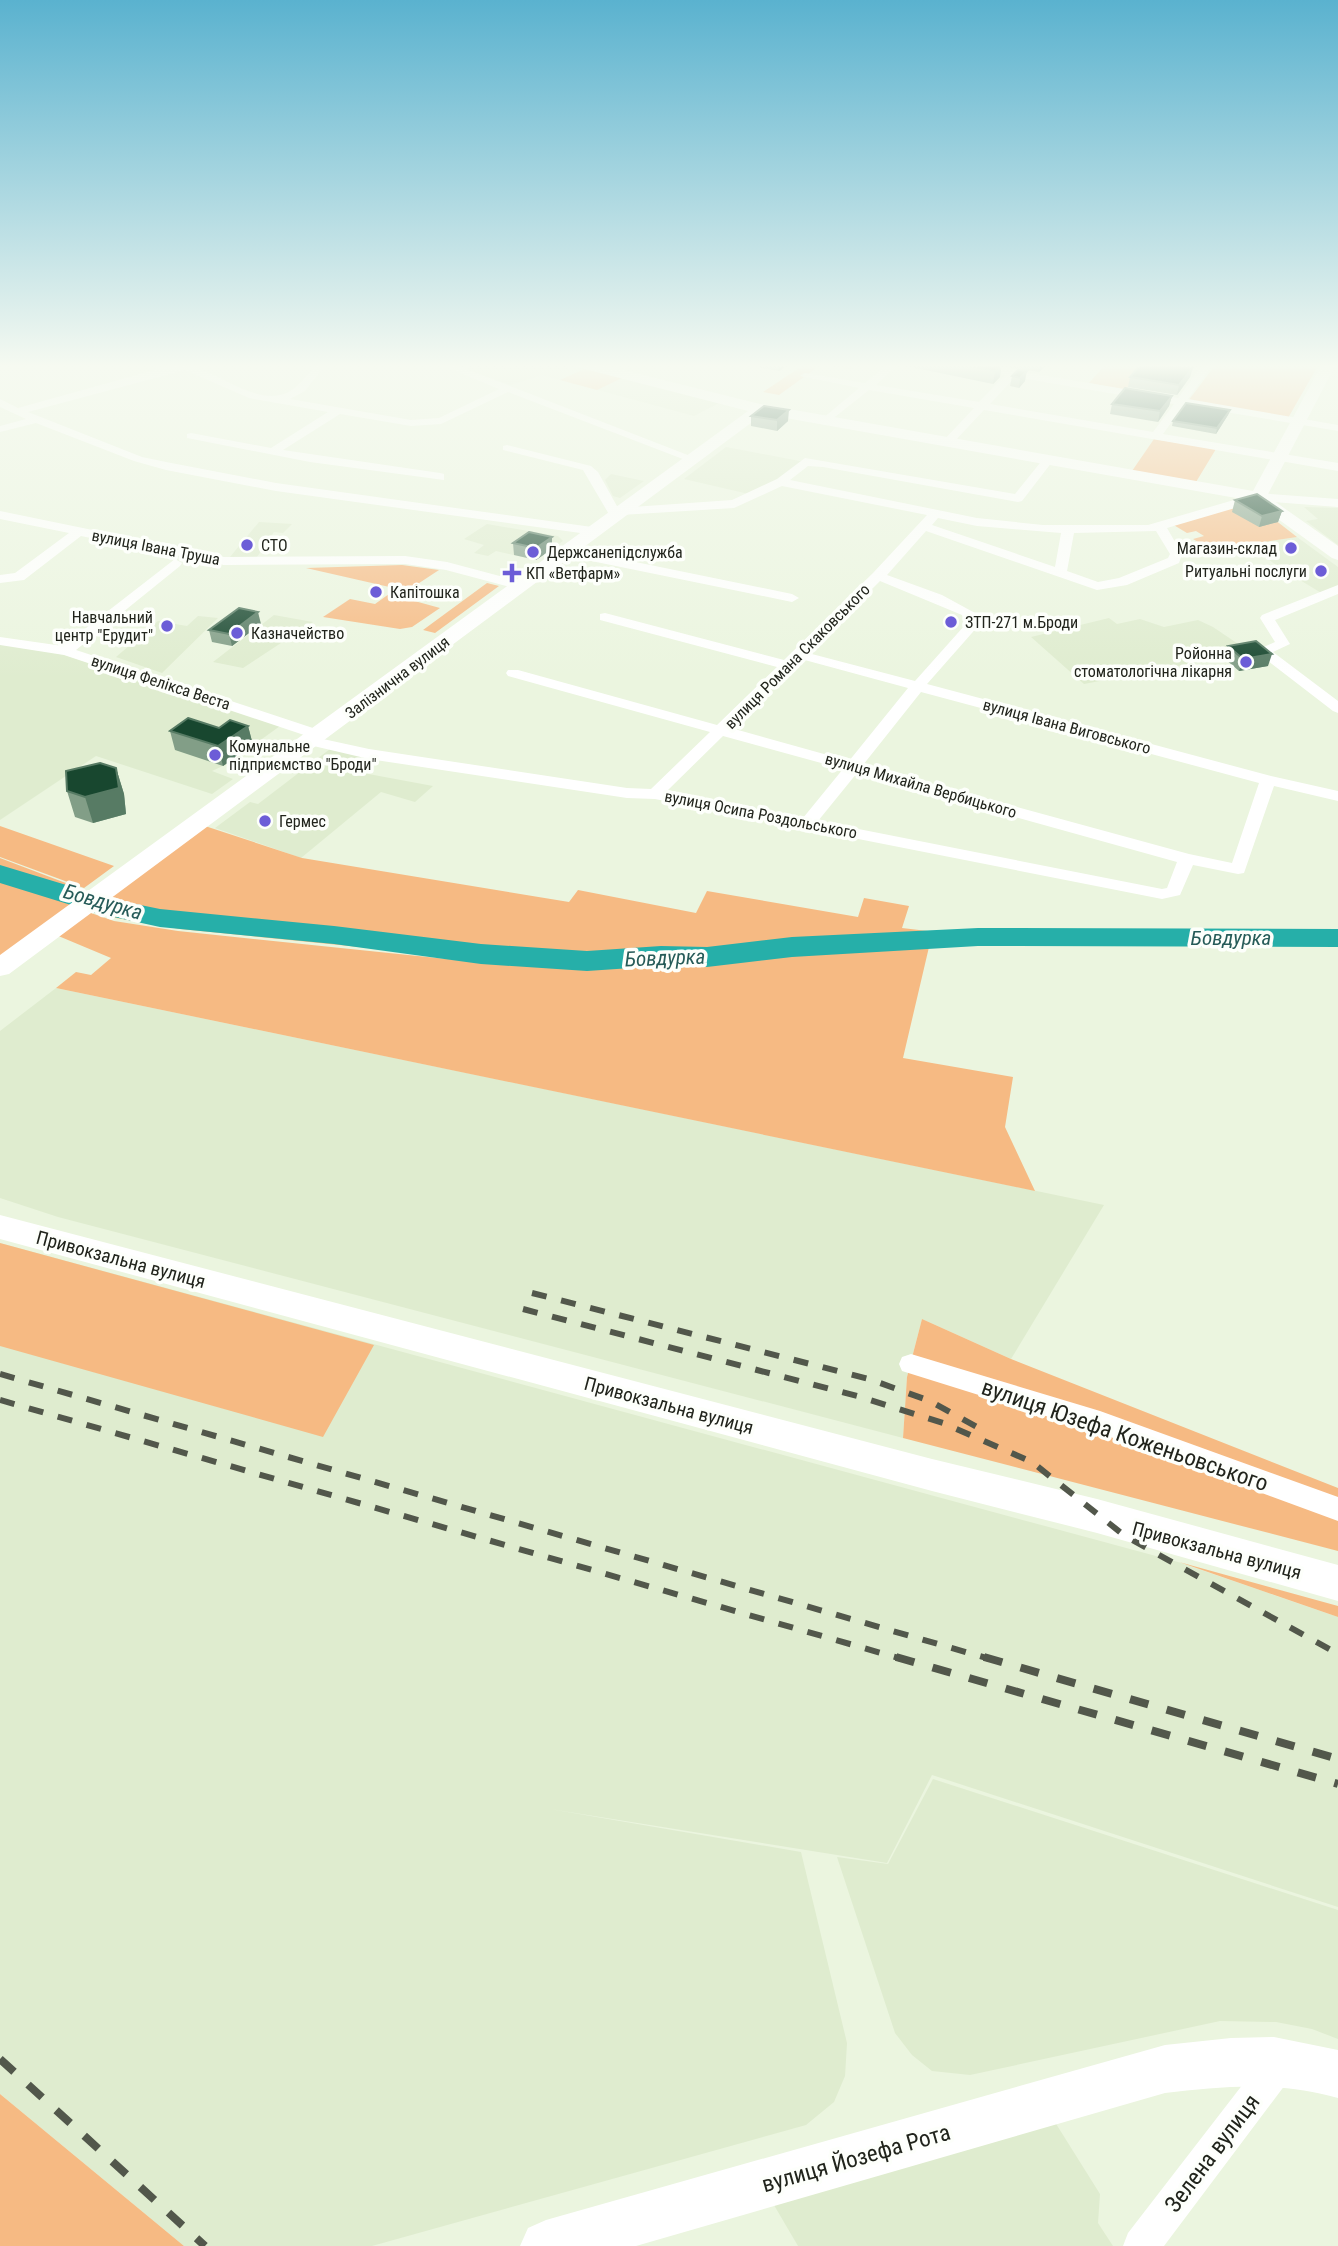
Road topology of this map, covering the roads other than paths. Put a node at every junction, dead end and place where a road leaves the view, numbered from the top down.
1 (182, 469) edge
2 (385, 469) edge
3 (588, 469) edge
4 (679, 469) edge
5 (798, 469) edge
6 (855, 469) edge
7 (1041, 469) edge
8 (1098, 469) edge
9 (1273, 469) edge
10 (440, 477) dead end
11 (781, 482) junction
12 (1258, 497) junction
13 (1018, 498) junction
14 (1338, 503) edge
15 (619, 514) junction
16 (934, 514) junction
17 (0, 515) edge
18 (925, 527) junction
19 (1160, 527) junction
20 (1025, 528) junction
21 (1068, 529) junction
22 (595, 531) junction
23 (78, 533) junction
24 (566, 552) junction
25 (1338, 554) edge
26 (175, 563) dead end
27 (1060, 575) junction
28 (878, 576) junction
29 (0, 579) edge
30 (522, 586) junction
31 (1338, 589) edge
32 (792, 598) dead end
33 (605, 617) dead end
34 (0, 641) edge
35 (66, 651) junction
36 (792, 659) junction
37 (513, 673) dead end
38 (918, 687) junction
39 (1330, 694) edge
40 (1338, 708) edge
41 (722, 729) junction
42 (316, 738) junction
43 (853, 766) junction
44 (1268, 780) junction
45 (655, 794) junction
46 (1338, 796) edge
47 (808, 823) junction
48 (1187, 859) junction
49 (0, 968) edge
50 (0, 1227) edge
51 (911, 1364) dead end
52 (1338, 1509) edge
53 (1338, 1583) edge
54 (1283, 2060) junction
55 (1338, 2074) edge
56 (546, 2246) edge
57 (1141, 2246) edge

1 - 22 street
2 - 10 street
3 - 15 street
4 - 15 main road, Залізнична вулиця
5 - 11 street
6 - 13 street
7 - 13 street
8 - 12 main road
9 - 12 main road
11 - 15 street
11 - 16 street
12 - 14 street
12 - 19 street
12 - 25 main road
13 - 20 street
15 - 22 main road, Залізнична вулиця
16 - 18 street, вулиця Романа Скаковського
16 - 20 street
17 - 23 street, вулиця Івана Труша
18 - 27 street
18 - 28 street, вулиця Романа Скаковського
19 - 21 street
19 - 27 street
20 - 21 street
21 - 27 street
22 - 24 main road, Залізнична вулиця
23 - 29 street
23 - 30 street, вулиця Івана Труша
24 - 30 main road, Залізнична вулиця
24 - 32 street
26 - 35 street
28 - 36 street, вулиця Романа Скаковського
28 - 38 street
30 - 42 main road, Залізнична вулиця
31 - 39 street
33 - 36 street, вулиця Івана Виговського
34 - 35 street, вулиця Фелікса Веста
35 - 42 street, вулиця Фелікса Веста
36 - 38 street, вулиця Івана Виговського
36 - 41 street, вулиця Романа Скаковського
37 - 41 street, вулиця Михайла Вербицького
38 - 43 street
38 - 44 street, вулиця Івана Виговського
39 - 40 street
41 - 43 street, вулиця Михайла Вербицького
41 - 45 street, вулиця Романа Скаковського
42 - 45 street, вулиця Осипа Роздольського
42 - 49 main road, Залізнична вулиця
43 - 47 street
43 - 48 street, вулиця Михайла Вербицького
44 - 46 street, вулиця Івана Виговського
44 - 48 street, вулиця Михайла Вербицького
45 - 47 street, вулиця Осипа Роздольського
47 - 48 street, вулиця Осипа Роздольського
50 - 53 main road, Привокзальна вулиця
51 - 52 street, вулиця Юзефа Коженьовського
54 - 55 main road, вулиця Йозефа Рота
54 - 56 main road, вулиця Йозефа Рота
54 - 57 street, Зелена вулиця

